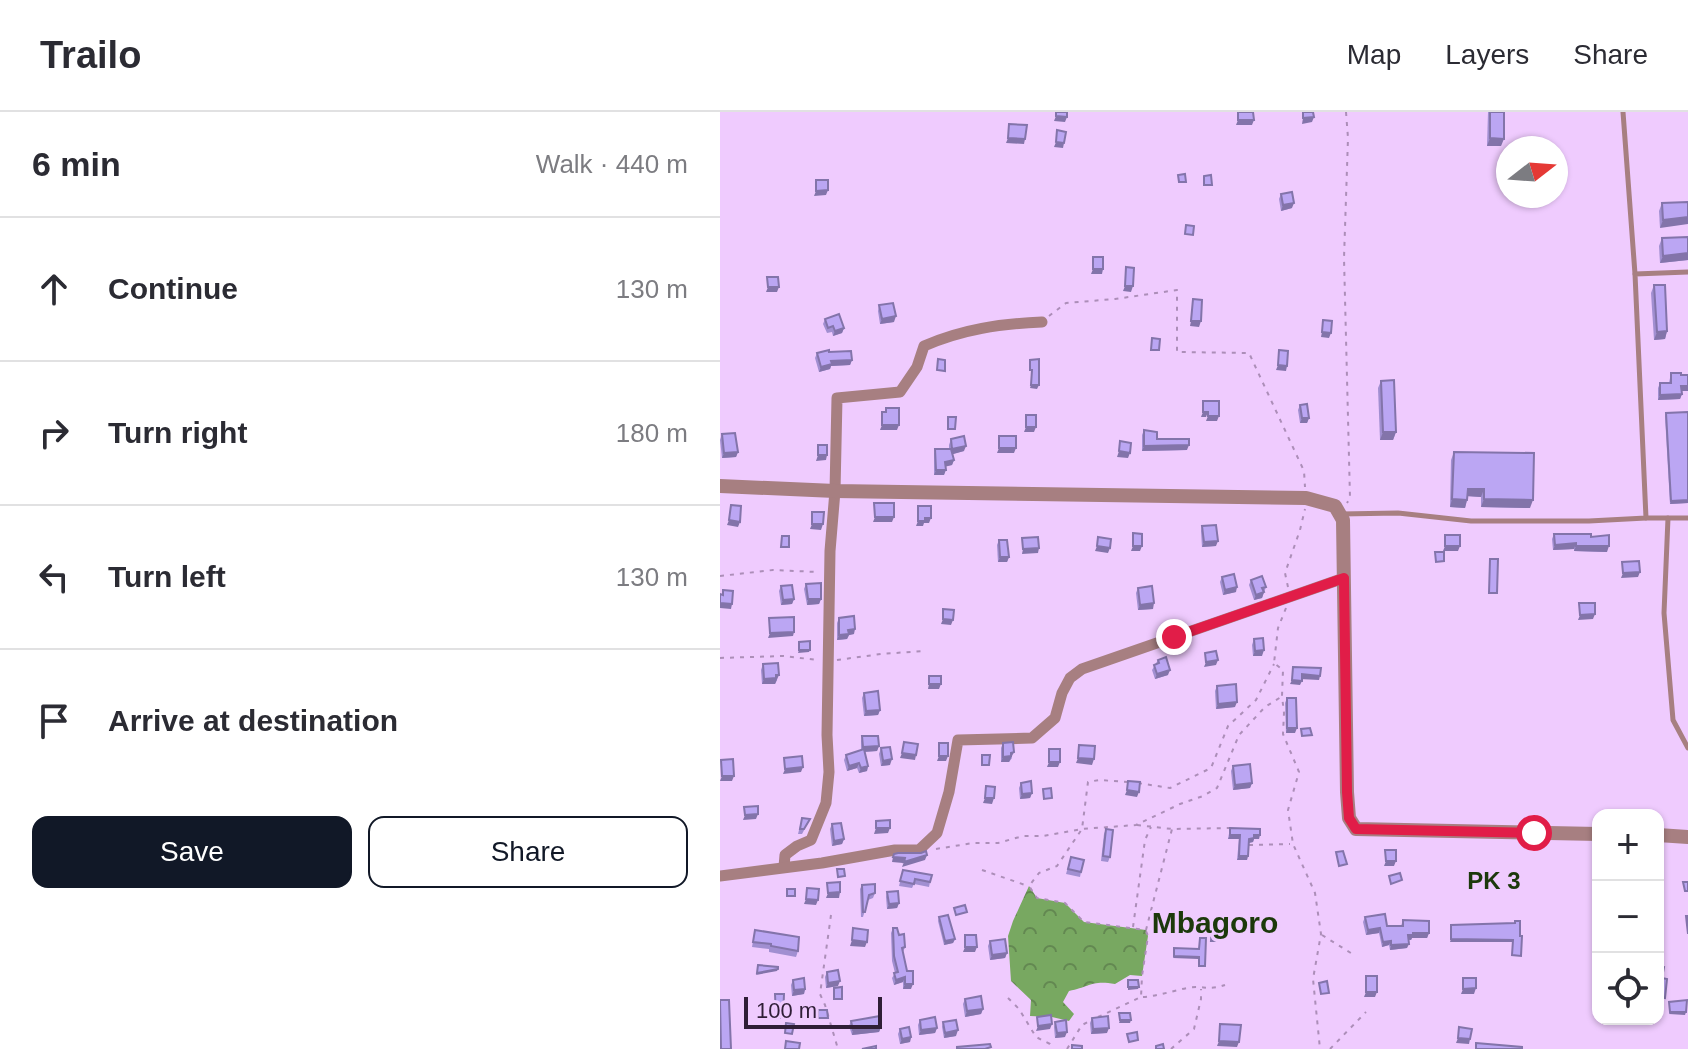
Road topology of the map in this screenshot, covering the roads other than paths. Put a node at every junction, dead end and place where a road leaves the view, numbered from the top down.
1 (1623, 112) edge
2 (1688, 272) edge
3 (1635, 274) junction
4 (1042, 322) road end
5 (720, 486) edge
6 (835, 491) junction
7 (1340, 514) junction
8 (1646, 518) junction
9 (1668, 518) junction
10 (1688, 518) edge
11 (1344, 578) junction
12 (1688, 748) edge
13 (1592, 834) edge
14 (1664, 835) edge
15 (1688, 837) edge
16 (784, 867) junction
17 (720, 876) edge

1 - 3 lane
2 - 3 lane
3 - 8 lane
4 - 6 street
5 - 6 street
6 - 7 street
6 - 16 street
7 - 8 lane
7 - 11 street
8 - 9 lane
9 - 10 lane
9 - 12 lane
11 - 13 street
11 - 16 street
14 - 15 street
16 - 17 street

